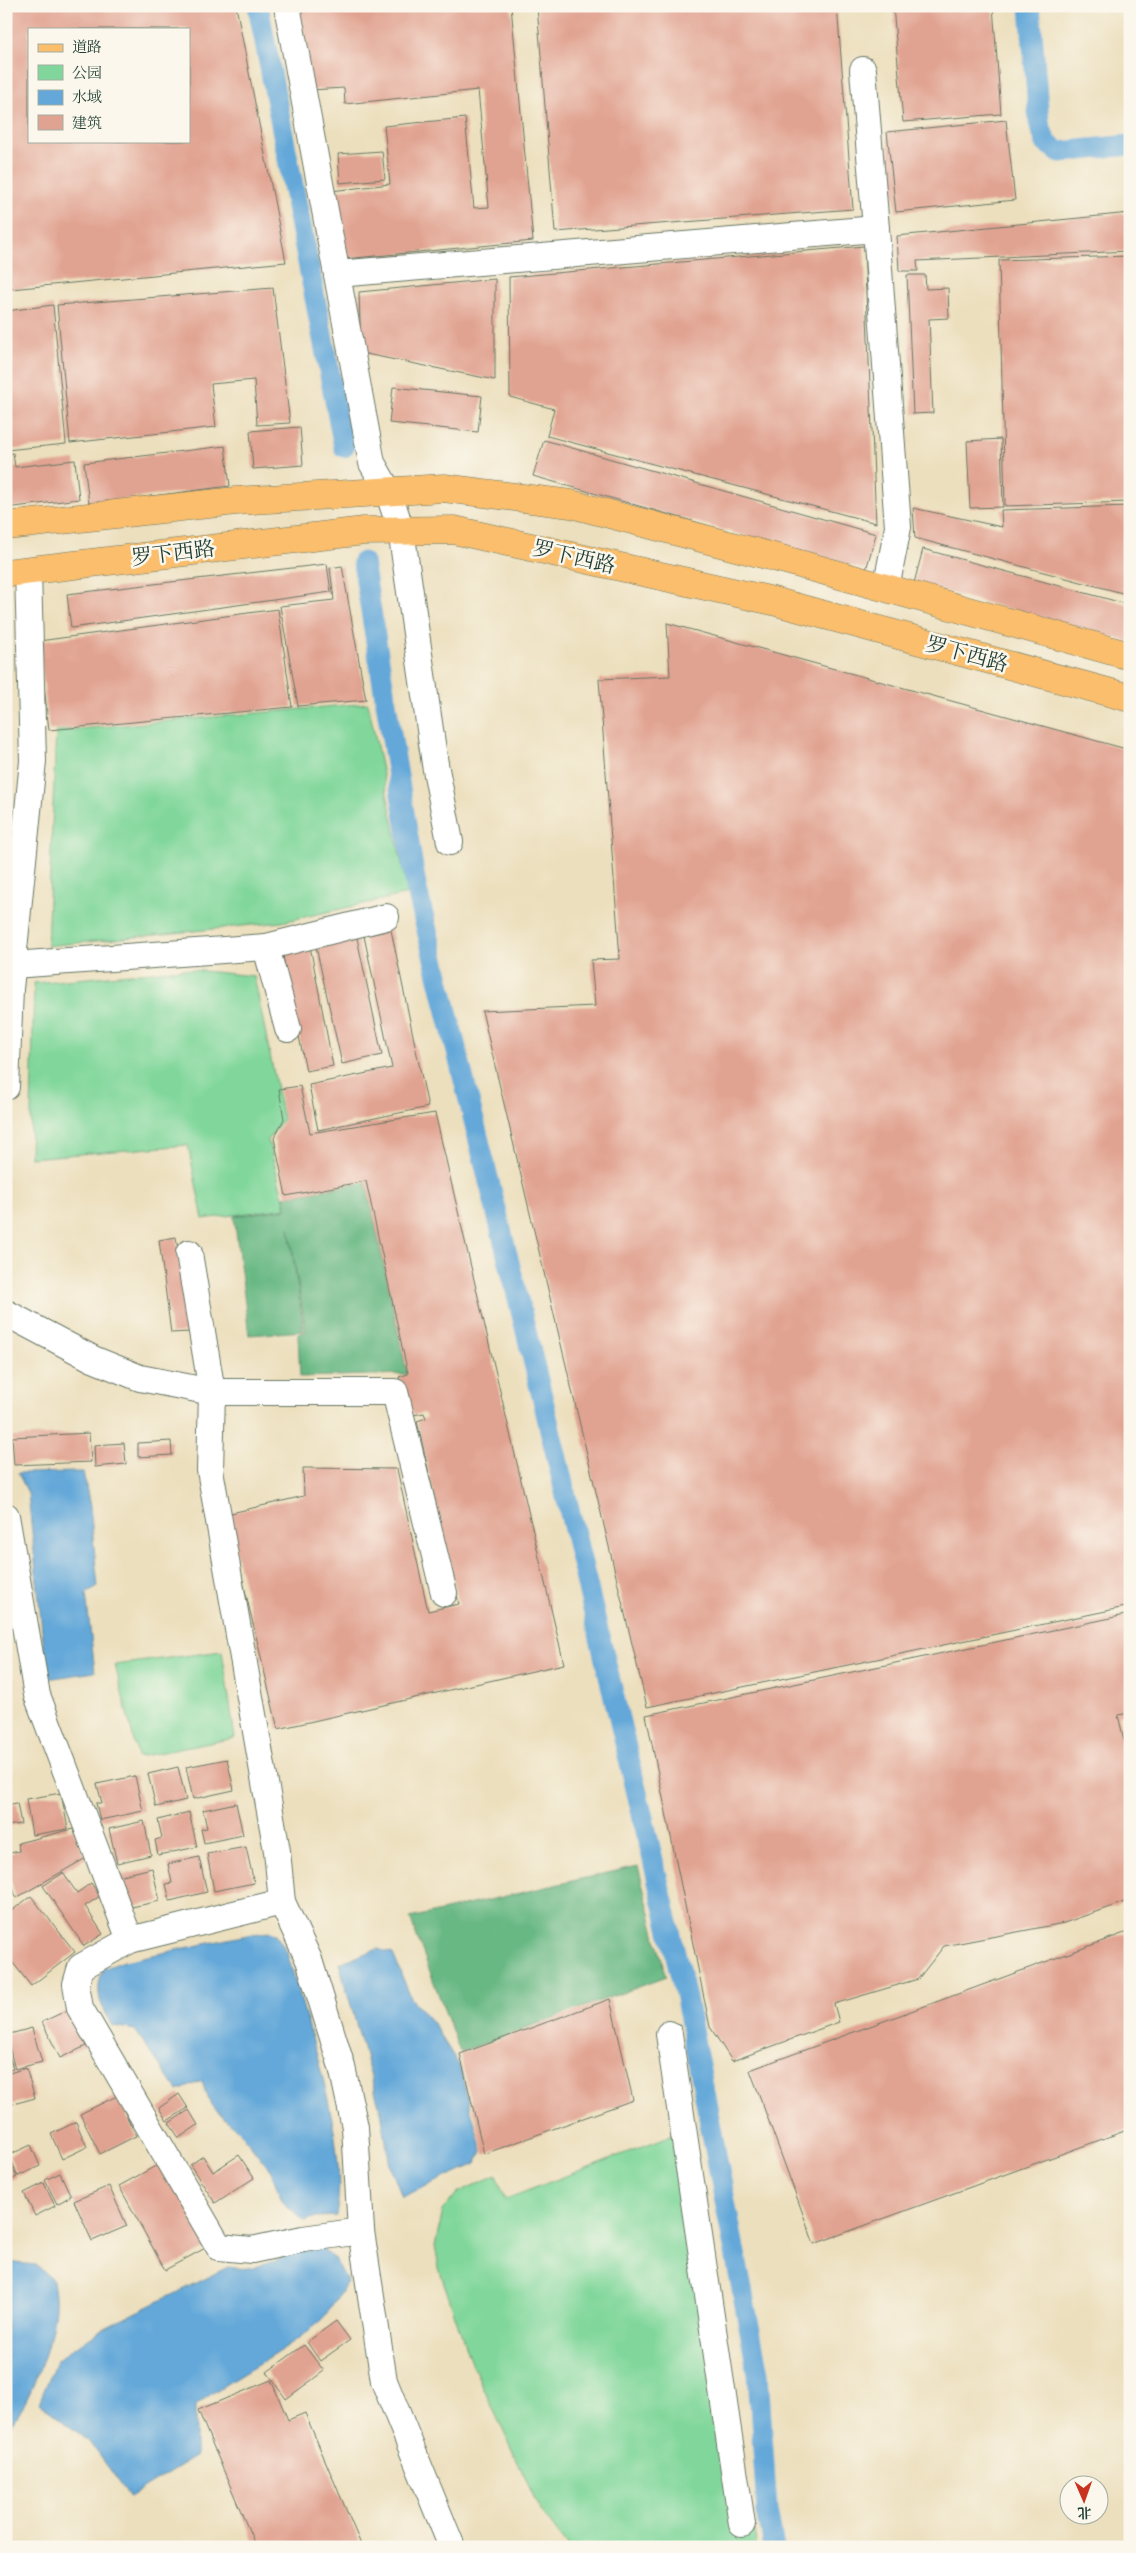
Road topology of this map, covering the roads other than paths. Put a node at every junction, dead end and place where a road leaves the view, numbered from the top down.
1 (287, 6) edge
2 (863, 70) dead end
3 (876, 229) junction
4 (337, 274) junction
5 (388, 491) junction
6 (6, 526) edge
7 (402, 530) junction
8 (17, 572) edge
9 (886, 588) junction
10 (1130, 656) edge
11 (1130, 698) edge
12 (450, 842) dead end
13 (386, 917) dead end
14 (266, 947) junction
15 (13, 965) junction
16 (288, 1029) dead end
17 (6, 1087) edge
18 (189, 1253) dead end
19 (6, 1312) edge
20 (212, 1392) junction
21 (6, 1516) edge
22 (444, 1593) dead end
23 (282, 1902) junction
24 (130, 1940) junction
25 (669, 2034) dead end
26 (361, 2231) junction
27 (742, 2524) dead end
28 (452, 2547) edge

1 - 4 street
2 - 3 street
3 - 4 street
3 - 9 street
4 - 5 street
5 - 6 main road, 罗下西路
5 - 7 street
5 - 9 main road, 罗下西路
7 - 8 main road, 罗下西路
7 - 11 main road, 罗下西路
7 - 12 street
8 - 15 street
9 - 10 main road, 罗下西路
13 - 14 street
14 - 15 street
14 - 16 street
15 - 17 street
18 - 20 street
19 - 20 street
20 - 22 street
20 - 23 street
21 - 24 street
23 - 24 street
23 - 26 street
24 - 26 street
25 - 27 street
26 - 28 street

